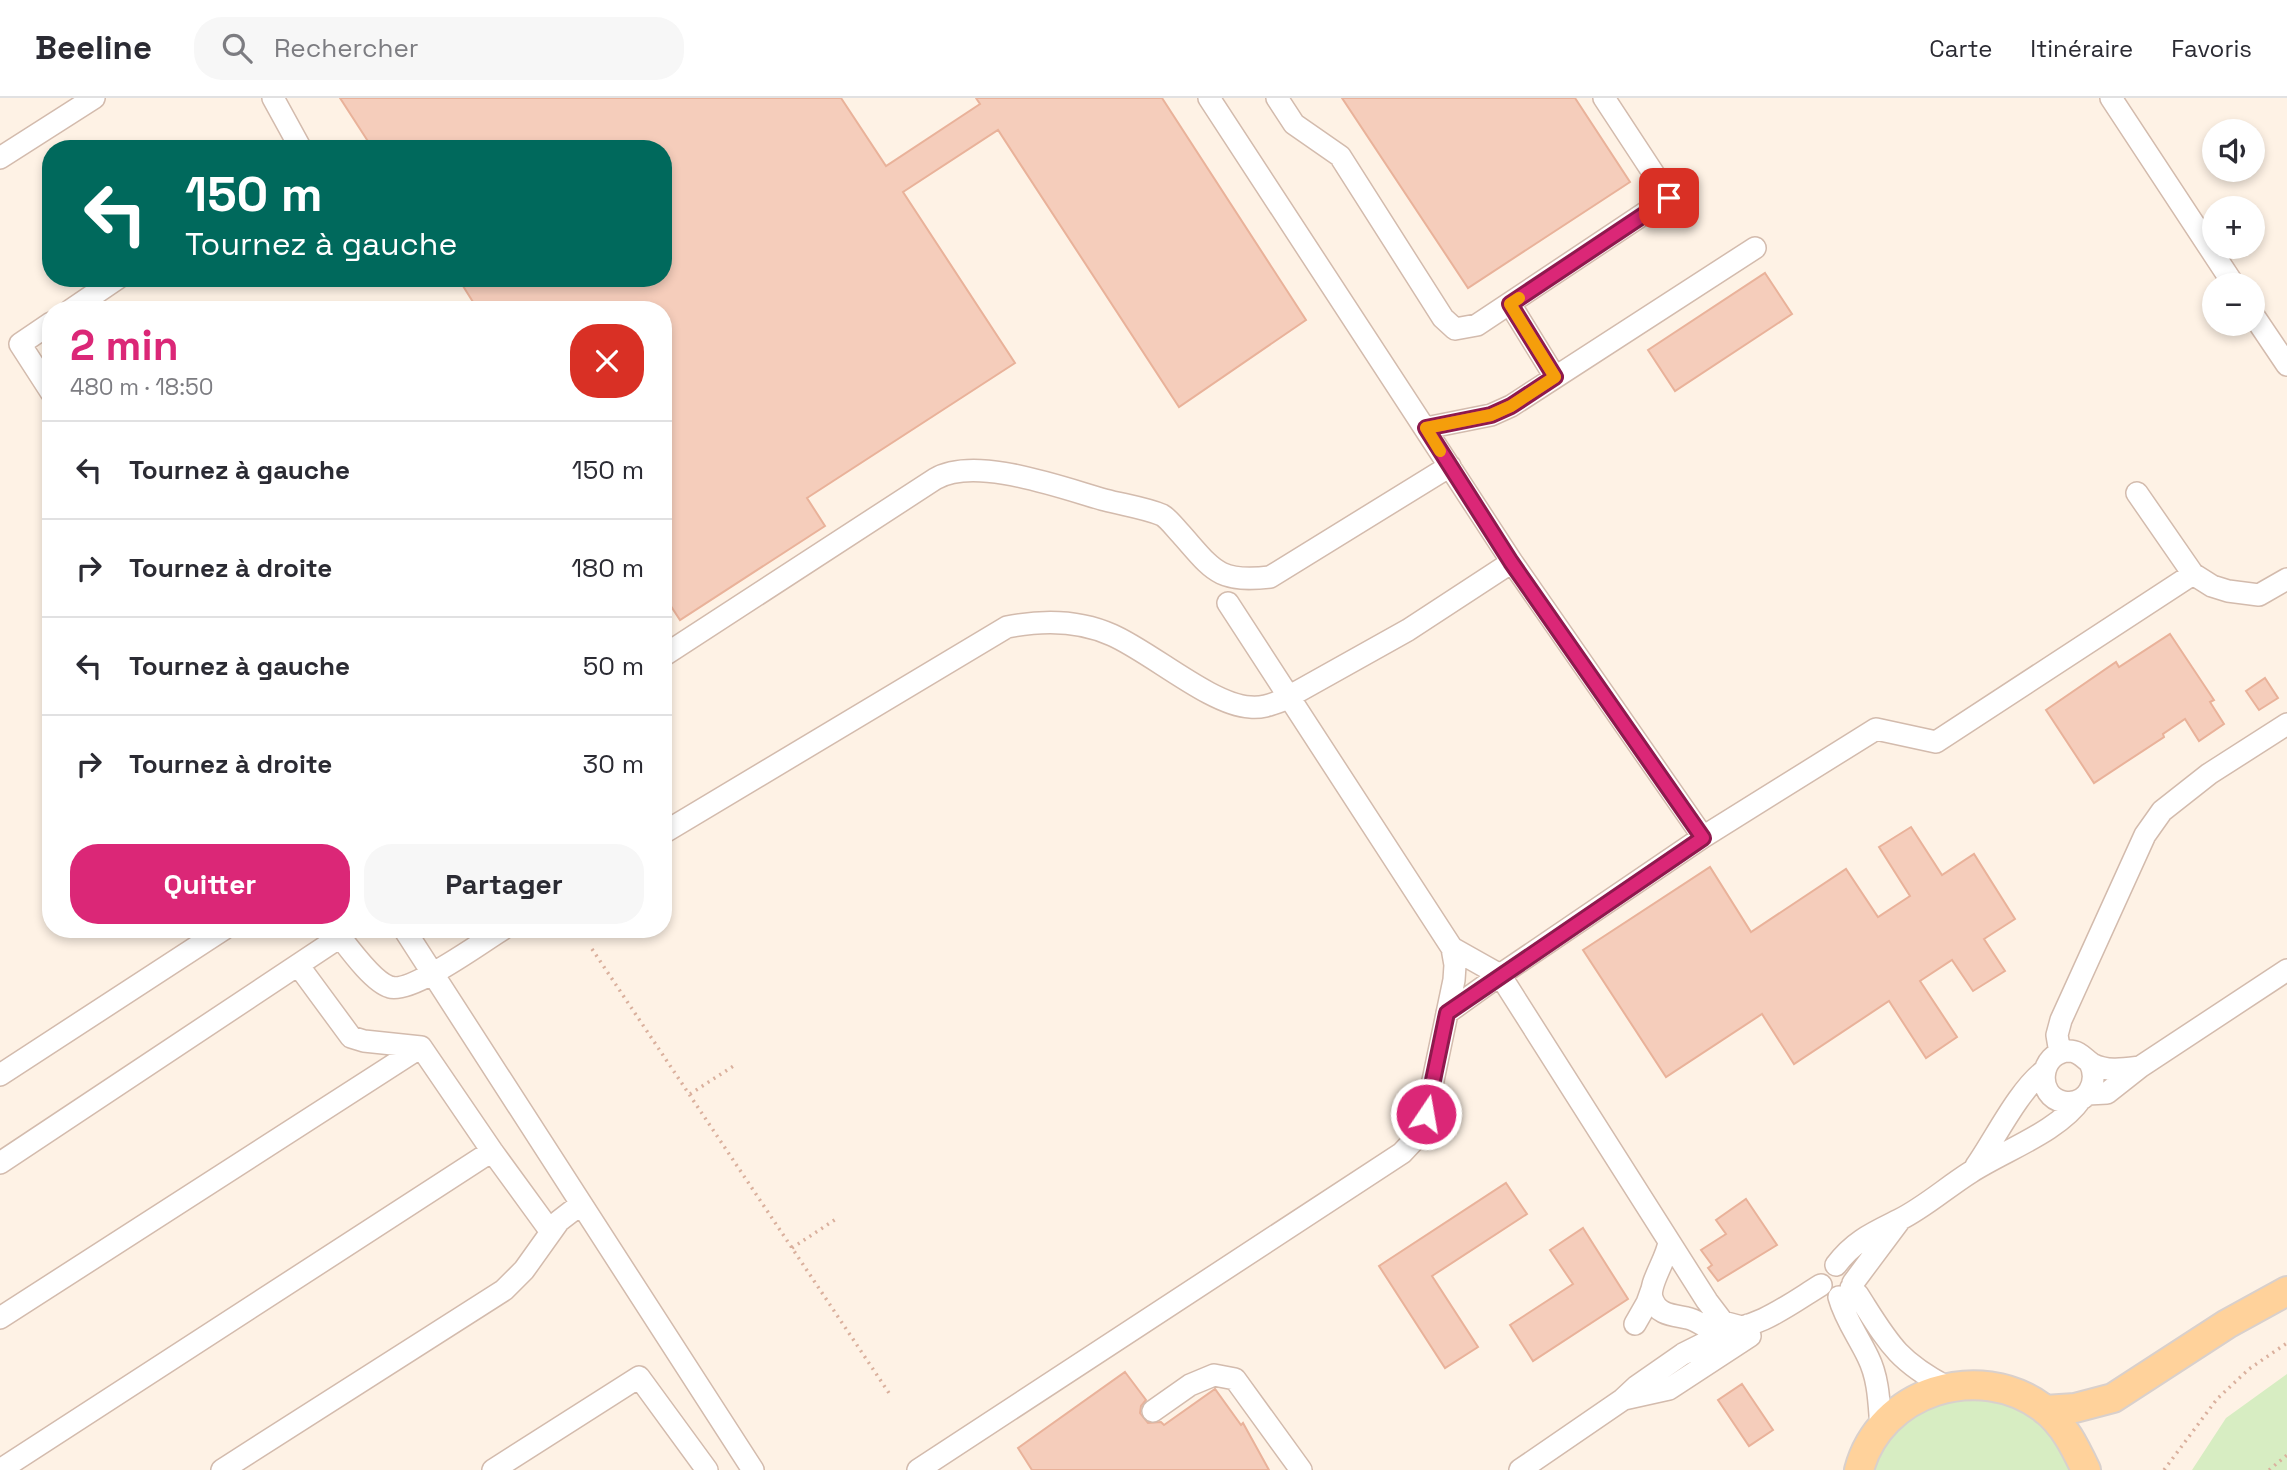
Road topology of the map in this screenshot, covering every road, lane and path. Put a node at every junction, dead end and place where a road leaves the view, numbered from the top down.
1 (94, 98) edge
2 (273, 98) edge
3 (1209, 98) edge
4 (1277, 98) edge
5 (1604, 98) edge
6 (2111, 98) edge
7 (296, 140) edge
8 (0, 158) edge
9 (1755, 248) dead end
10 (2226, 273) edge
11 (105, 287) edge
12 (84, 301) edge
13 (1510, 304) junction
14 (42, 329) edge
15 (2265, 332) edge
16 (2287, 365) edge
17 (1555, 377) junction
18 (42, 378) edge
19 (1426, 428) junction
20 (1450, 466) junction
21 (2137, 493) dead end
22 (1511, 562) junction
23 (2193, 574) junction
24 (2287, 579) edge
25 (1228, 603) dead end
26 (672, 650) edge
27 (1288, 697) junction
28 (2287, 724) edge
29 (672, 828) edge
30 (1703, 838) junction
31 (210, 938) edge
32 (331, 938) edge
33 (341, 938) edge
34 (410, 938) edge
35 (488, 938) edge
36 (1452, 948) junction
37 (592, 949) dead end
38 (298, 965) junction
39 (2287, 970) edge
40 (432, 973) junction
41 (1500, 975) junction
42 (1447, 1013) junction
43 (421, 1047) junction
44 (2060, 1053) junction
45 (2090, 1063) junction
46 (736, 1065) dead end
47 (2140, 1067) junction
48 (2044, 1071) junction
49 (0, 1075) edge
50 (690, 1095) junction
51 (2085, 1097) junction
52 (492, 1151) junction
53 (0, 1163) edge
54 (1973, 1171) junction
55 (581, 1204) junction
56 (836, 1219) dead end
57 (1900, 1219) junction
58 (551, 1232) junction
59 (1669, 1242) junction
60 (792, 1248) junction
61 (1841, 1288) junction
62 (2287, 1291) edge
63 (0, 1318) edge
64 (1749, 1324) junction
65 (2287, 1343) edge
66 (1947, 1387) junction
67 (889, 1393) dead end
68 (2113, 1398) junction
69 (2045, 1410) junction
70 (1153, 1411) dead end
71 (1881, 1428) junction
72 (2287, 1455) edge
73 (0, 1470) edge
74 (222, 1470) edge
75 (493, 1470) edge
76 (707, 1470) edge
77 (753, 1470) edge
78 (918, 1470) edge
79 (1301, 1470) edge
80 (1520, 1470) edge
81 (1859, 1470) edge
82 (2086, 1470) edge
83 (2164, 1470) edge
84 (2269, 1470) edge

1 - 8 lane
2 - 7 lane
3 - 19 lane
4 - 13 lane
5 - 13 lane
6 - 10 lane
9 - 17 lane
11 - 12 lane
13 - 17 lane
14 - 18 lane
15 - 16 lane
17 - 19 lane
19 - 20 lane
20 - 22 lane
20 - 26 lane
21 - 23 lane
22 - 27 lane
22 - 30 lane
23 - 24 lane
23 - 30 lane
25 - 27 lane
27 - 29 lane
27 - 36 lane
28 - 44 lane
30 - 41 lane
31 - 49 lane
32 - 38 lane
33 - 40 lane
34 - 40 lane
35 - 40 lane
36 - 41 lane
36 - 42 lane
37 - 50 path
38 - 43 lane
38 - 53 lane
39 - 47 lane
40 - 55 lane
41 - 42 lane
41 - 59 lane
42 - 78 lane
43 - 52 lane
43 - 63 lane
44 - 45 lane
44 - 48 lane
45 - 47 lane
45 - 51 lane
46 - 50 path
47 - 51 lane
48 - 51 lane
48 - 54 lane
50 - 60 path
51 - 54 lane
52 - 58 lane
52 - 73 lane
54 - 57 lane
55 - 58 lane
55 - 77 lane
56 - 60 path
57 - 61 lane
57 - 61 lane
58 - 74 lane
59 - 64 lane
59 - 64 lane
60 - 67 path
61 - 64 lane
61 - 66 lane
61 - 71 lane
62 - 68 main road
64 - 80 lane
65 - 83 path
66 - 69 main road
66 - 71 main road
68 - 69 main road
68 - 82 main road
69 - 82 main road
70 - 79 lane
71 - 81 main road
72 - 84 path
75 - 76 lane

